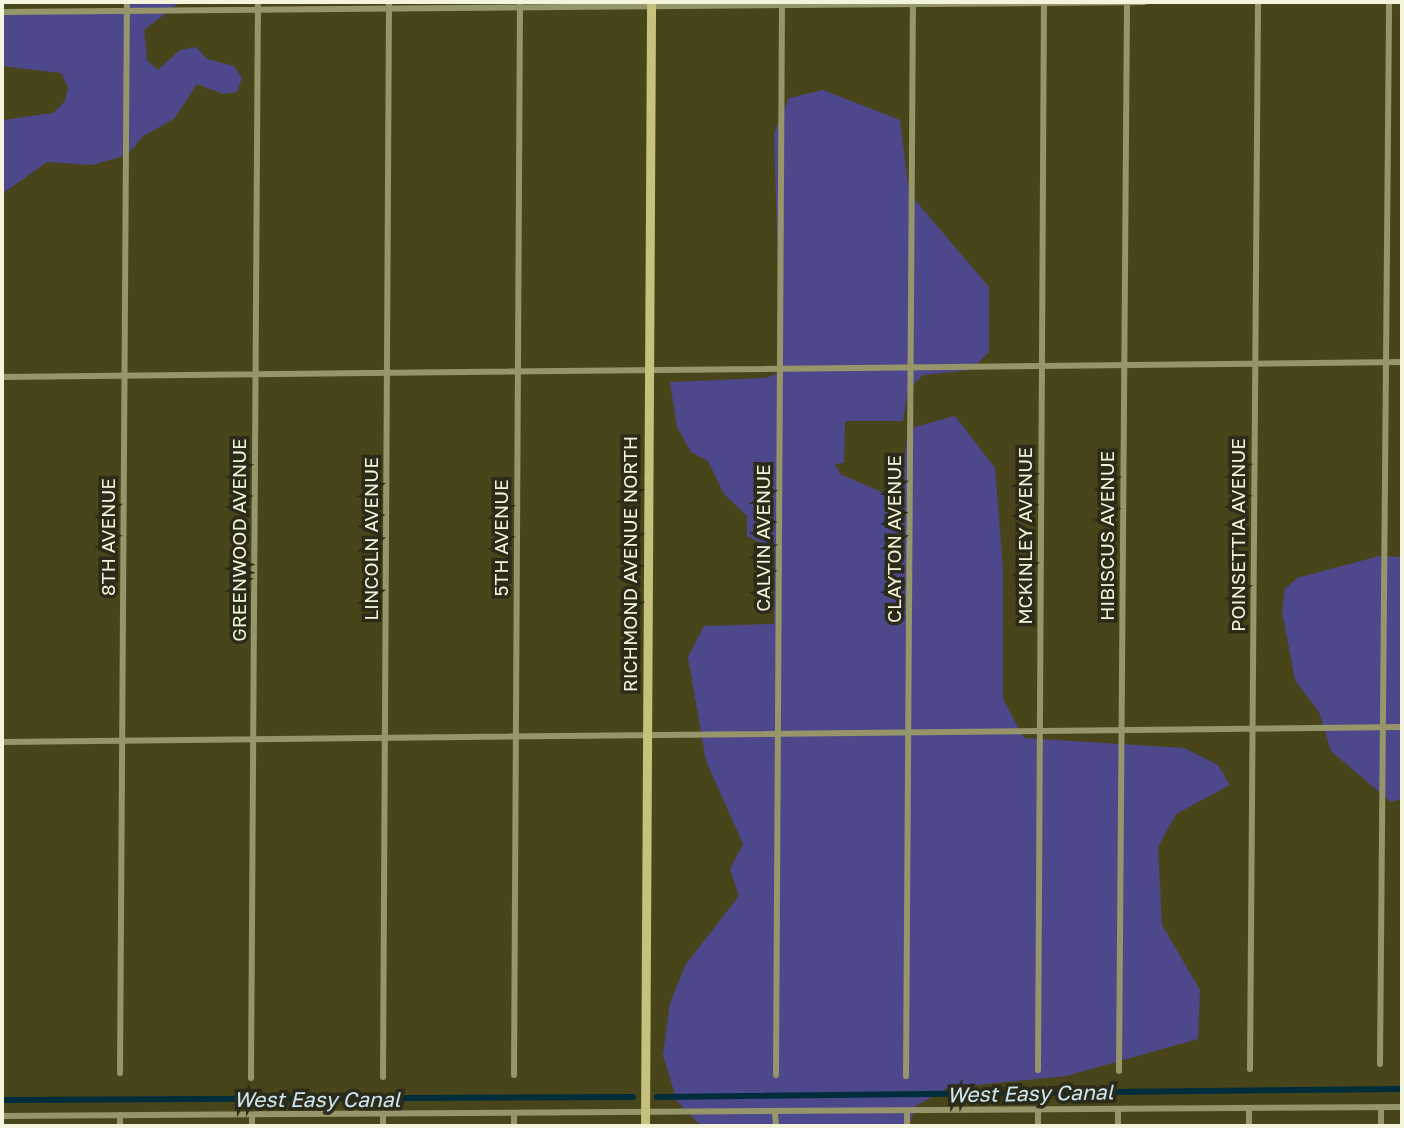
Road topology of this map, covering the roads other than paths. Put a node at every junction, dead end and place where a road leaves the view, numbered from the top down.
1 (127, 2) edge
2 (258, 2) edge
3 (1044, 2) edge
4 (1127, 2) edge
5 (1144, 2) edge
6 (1258, 2) edge
7 (1388, 2) edge
8 (913, 3) edge
9 (651, 4) edge
10 (782, 4) edge
11 (389, 5) edge
12 (520, 5) edge
13 (258, 10) junction
14 (127, 11) junction
15 (2, 12) edge
16 (1402, 362) edge
17 (1385, 363) junction
18 (1255, 365) junction
19 (1124, 367) junction
20 (1042, 368) junction
21 (910, 369) junction
22 (649, 371) junction
23 (780, 371) junction
24 (518, 373) junction
25 (256, 374) junction
26 (388, 374) junction
27 (125, 376) junction
28 (2, 377) edge
29 (1383, 727) junction
30 (1402, 727) edge
31 (1252, 730) junction
32 (1121, 732) junction
33 (1040, 733) junction
34 (909, 734) junction
35 (778, 735) junction
36 (646, 736) junction
37 (516, 737) junction
38 (385, 738) junction
39 (254, 740) junction
40 (123, 741) junction
41 (2, 742) edge
42 (1380, 1065) dead end
43 (1250, 1069) dead end
44 (1038, 1070) dead end
45 (1118, 1071) dead end
46 (120, 1073) dead end
47 (514, 1074) dead end
48 (776, 1075) dead end
49 (906, 1076) dead end
50 (383, 1077) dead end
51 (251, 1078) dead end
52 (1402, 1107) edge
53 (1381, 1108) junction
54 (1249, 1109) junction
55 (1118, 1111) junction
56 (907, 1112) junction
57 (1038, 1112) junction
58 (645, 1113) junction
59 (775, 1113) junction
60 (514, 1114) junction
61 (120, 1115) junction
62 (252, 1115) junction
63 (383, 1115) junction
64 (2, 1116) edge
65 (120, 1126) edge
66 (252, 1126) edge
67 (383, 1126) edge
68 (514, 1126) edge
69 (645, 1126) edge
70 (776, 1126) edge
71 (907, 1126) edge
72 (1038, 1126) edge
73 (1118, 1126) edge
74 (1249, 1126) edge
75 (1381, 1126) edge

1 - 14 street, 8TH AVENUE
2 - 13 street, GREENWOOD AVENUE
3 - 4 street
3 - 8 street
3 - 20 street, MCKINLEY AVENUE
4 - 5 street
4 - 19 street, HIBISCUS AVENUE
6 - 18 street, POINSETTIA AVENUE
7 - 17 street
8 - 10 street
8 - 21 street, CLAYTON AVENUE
9 - 10 street
9 - 12 street
9 - 22 street, RICHMOND AVENUE NORTH
10 - 23 street, CALVIN AVENUE
11 - 12 street
11 - 13 street
11 - 26 street, LINCOLN AVENUE
12 - 24 street, 5TH AVENUE
13 - 14 street
13 - 25 street, GREENWOOD AVENUE
14 - 15 street
14 - 27 street, 8TH AVENUE
16 - 17 street
17 - 18 street
17 - 29 street
18 - 19 street
18 - 31 street, POINSETTIA AVENUE
19 - 20 street
19 - 32 street, HIBISCUS AVENUE
20 - 21 street
20 - 33 street, MCKINLEY AVENUE
21 - 23 street
21 - 34 street, CLAYTON AVENUE
22 - 23 street
22 - 24 street
22 - 36 street, RICHMOND AVENUE NORTH
23 - 35 street, CALVIN AVENUE
24 - 26 street
24 - 37 street, 5TH AVENUE
25 - 26 street
25 - 27 street
25 - 39 street, GREENWOOD AVENUE
26 - 38 street, LINCOLN AVENUE
27 - 28 street
27 - 40 street, 8TH AVENUE
29 - 30 street
29 - 31 street
29 - 42 street
31 - 32 street
31 - 43 street, POINSETTIA AVENUE
32 - 33 street
32 - 45 street, HIBISCUS AVENUE
33 - 34 street
33 - 44 street, MCKINLEY AVENUE
34 - 35 street
34 - 49 street, CLAYTON AVENUE
35 - 36 street
35 - 48 street, CALVIN AVENUE
36 - 37 street
36 - 58 street, RICHMOND AVENUE NORTH
37 - 38 street
37 - 47 street, 5TH AVENUE
38 - 39 street
38 - 50 street, LINCOLN AVENUE
39 - 40 street
39 - 51 street, GREENWOOD AVENUE
40 - 41 street
40 - 46 street, 8TH AVENUE
52 - 53 street
53 - 54 street
53 - 75 street
54 - 55 street
54 - 74 street
55 - 57 street
55 - 73 street
56 - 57 street
56 - 59 street
56 - 71 street
57 - 72 street
58 - 59 street
58 - 60 street
58 - 69 street, RICHMOND AVENUE NORTH
59 - 70 street
60 - 63 street
60 - 68 street
61 - 62 street
61 - 64 street
61 - 65 street
62 - 63 street
62 - 66 street
63 - 67 street

